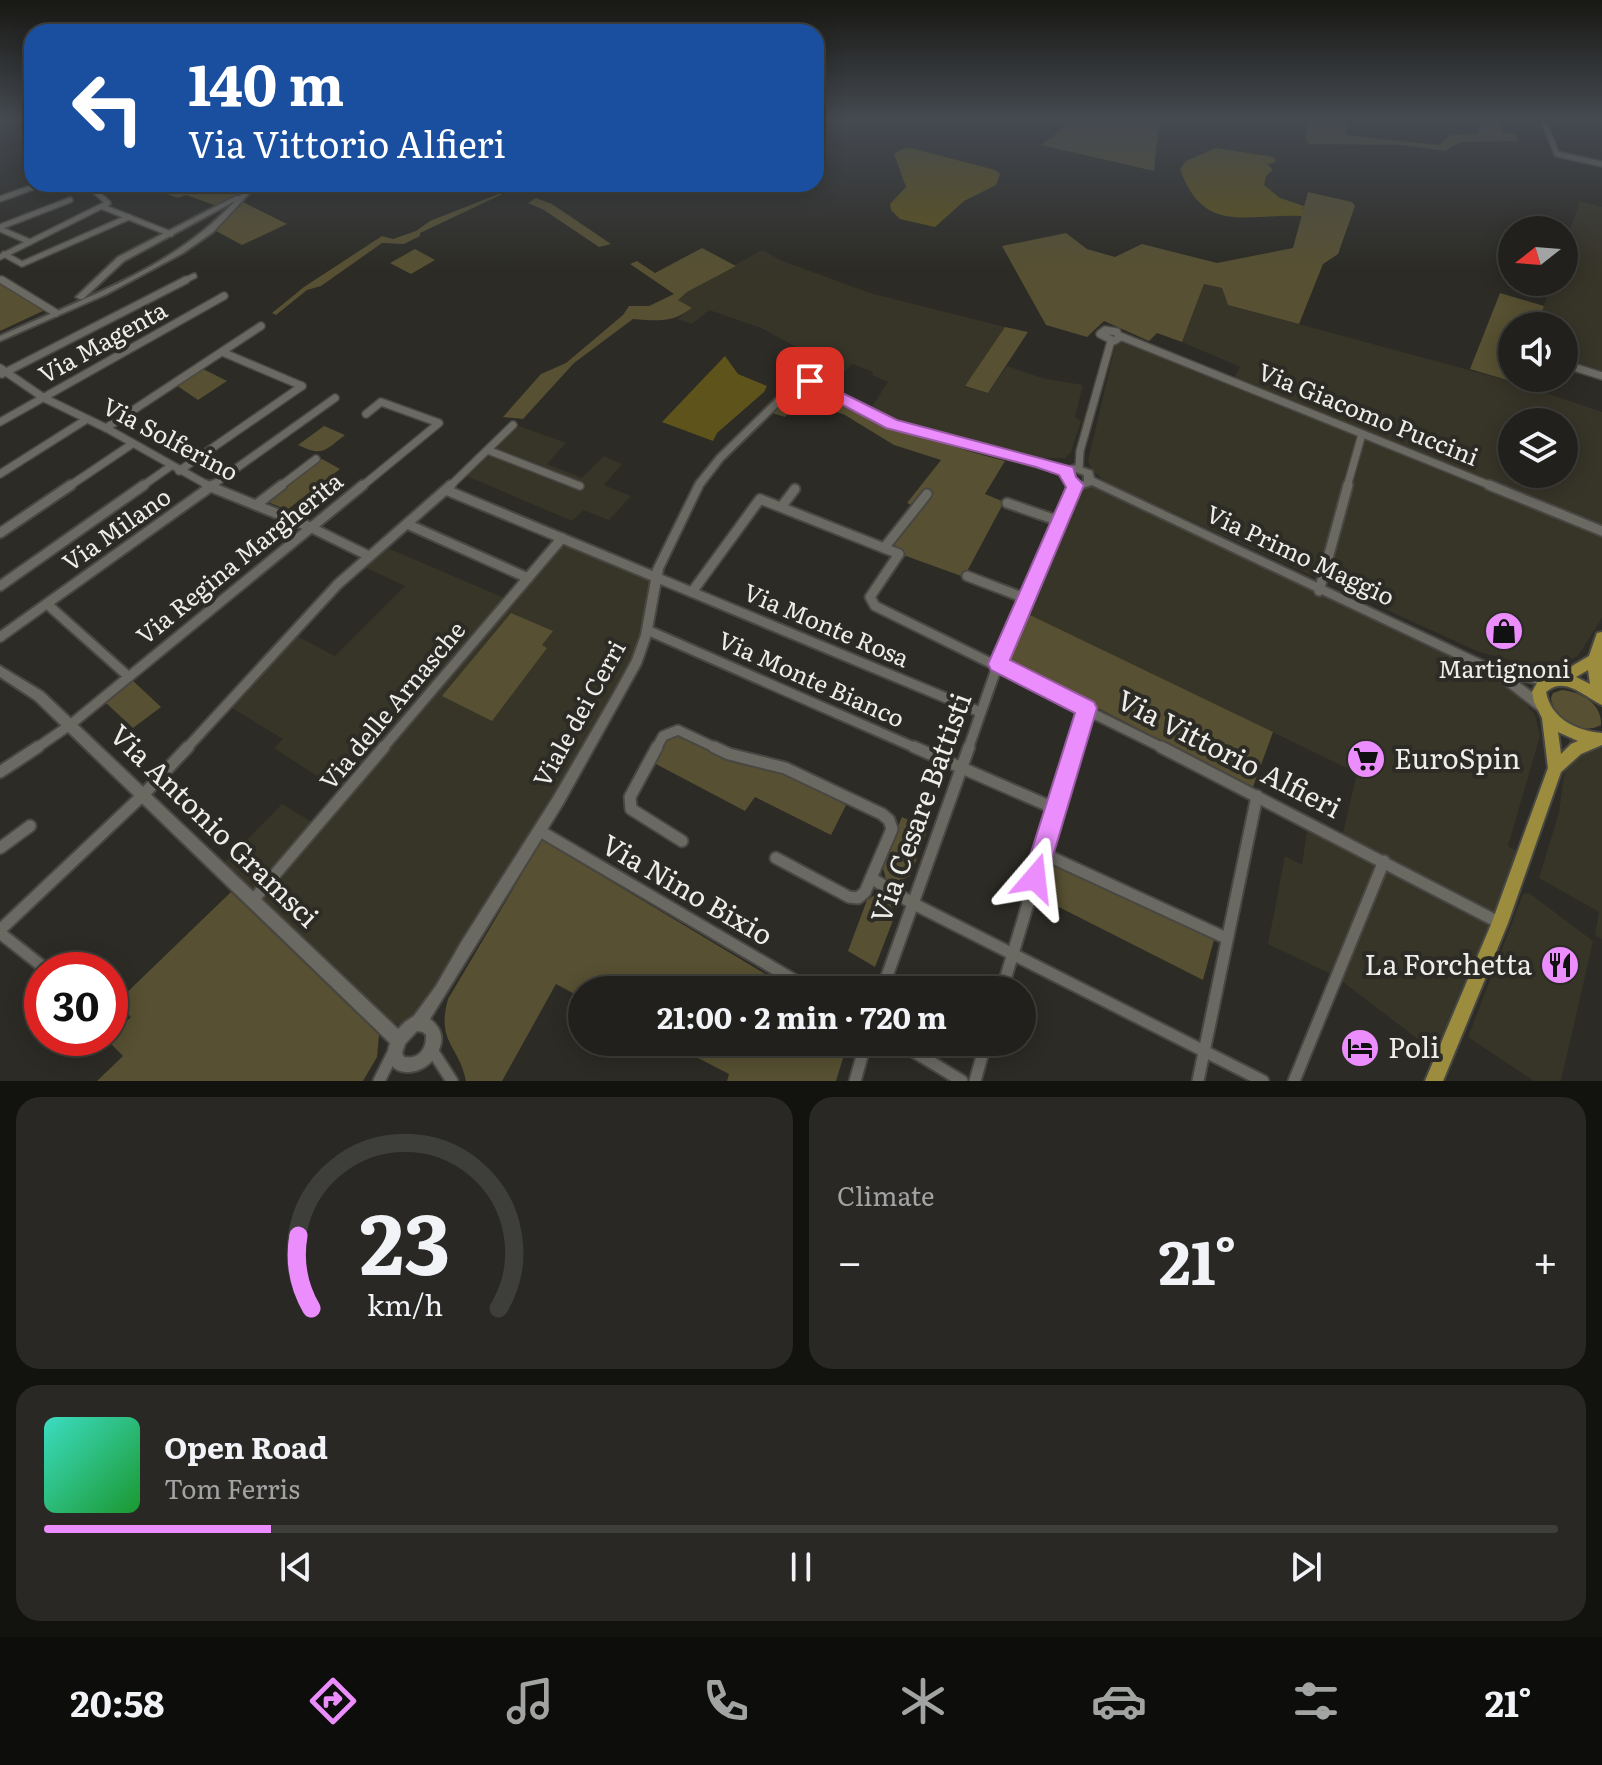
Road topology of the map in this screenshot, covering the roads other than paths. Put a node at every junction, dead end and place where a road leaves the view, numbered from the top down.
1 (24, 190) edge
2 (96, 192) edge
3 (246, 192) joint
4 (0, 199) edge
5 (70, 200) dead end
6 (103, 207) junction
7 (129, 217) junction
8 (197, 219) junction
9 (218, 224) junction
10 (0, 228) edge
11 (171, 234) junction
12 (30, 242) junction
13 (2, 256) edge
14 (194, 276) dead end
15 (0, 279) edge
16 (87, 292) junction
17 (97, 293) junction
18 (224, 296) dead end
19 (60, 311) junction
20 (261, 326) dead end
21 (1120, 336) junction
22 (0, 339) edge
23 (1111, 341) junction
24 (222, 352) junction
25 (1578, 368) edge
26 (2, 372) edge
27 (1602, 376) edge
28 (44, 398) junction
29 (335, 398) dead end
30 (366, 414) dead end
31 (87, 419) junction
32 (0, 422) edge
33 (513, 425) dead end
34 (106, 428) junction
35 (1362, 434) junction
36 (132, 444) junction
37 (490, 451) junction
38 (316, 459) dead end
39 (1079, 468) junction
40 (175, 469) junction
41 (1067, 472) junction
42 (0, 474) edge
43 (1091, 481) junction
44 (1075, 485) junction
45 (580, 486) dead end
46 (211, 488) junction
47 (795, 489) dead end
48 (446, 490) junction
49 (927, 494) dead end
50 (1007, 503) dead end
51 (256, 505) junction
52 (782, 506) junction
53 (1059, 521) junction
54 (407, 524) junction
55 (310, 527) junction
56 (1602, 531) edge
57 (0, 533) edge
58 (562, 538) junction
59 (884, 548) junction
60 (369, 556) junction
61 (967, 576) dead end
62 (656, 577) junction
63 (528, 578) junction
64 (0, 586) edge
65 (1319, 591) junction
66 (692, 592) junction
67 (1027, 599) junction
68 (47, 604) junction
69 (647, 630) junction
70 (0, 637) edge
71 (1602, 637) edge
72 (1593, 660) junction
73 (998, 664) junction
74 (1490, 669) junction
75 (3, 676) edge
76 (129, 677) junction
77 (1555, 680) junction
78 (1602, 697) edge
79 (1087, 708) junction
80 (980, 712) junction
81 (1546, 712) junction
82 (70, 725) junction
83 (1601, 739) edge
84 (960, 767) junction
85 (1555, 768) junction
86 (0, 772) edge
87 (144, 794) junction
88 (1257, 796) junction
89 (1056, 809) junction
90 (30, 826) dead end
91 (540, 831) junction
92 (682, 841) dead end
93 (0, 848) edge
94 (1042, 853) junction
95 (776, 858) dead end
96 (1384, 861) junction
97 (871, 878) junction
98 (254, 899) junction
99 (912, 903) junction
100 (1500, 923) junction
101 (0, 931) edge
102 (1226, 938) junction
103 (25, 952) edge
104 (1014, 953) junction
105 (787, 976) edge
106 (887, 976) edge
107 (1007, 976) edge
108 (406, 1033) junction
109 (1202, 1050) junction
110 (428, 1055) junction
111 (862, 1056) edge
112 (921, 1056) edge
113 (982, 1056) edge
114 (404, 1066) junction
115 (381, 1079) edge
116 (452, 1081) edge
117 (855, 1081) edge
118 (962, 1081) edge
119 (975, 1081) edge
120 (1198, 1081) edge
121 (1263, 1081) edge
122 (1294, 1081) edge
123 (1434, 1081) edge

1 - 4 street
2 - 6 street
3 - 8 street
3 - 9 street
5 - 10 street
6 - 7 street
6 - 12 street
7 - 11 street
7 - 13 street
8 - 9 street
8 - 11 street
9 - 17 street
10 - 12 street
11 - 16 street
12 - 13 street
14 - 26 street
15 - 19 street
16 - 17 street
16 - 19 street
17 - 19 street
18 - 28 street, Via Magenta
19 - 22 street
20 - 24 street
21 - 23 street
21 - 23 street
21 - 35 street, Via Giacomo Puccini
23 - 39 street
24 - 34 street
24 - 40 street
25 - 27 street
26 - 28 street, Via Solferino
28 - 31 street, Via Solferino
28 - 32 street, Via Magenta
29 - 46 street, Via Milano
30 - 55 street, Via Regina Margherita
31 - 34 street, Via Solferino
31 - 42 street
33 - 37 street
34 - 36 street, Via Solferino
35 - 56 street, Via Giacomo Puccini
35 - 65 street
36 - 40 street, Via Solferino
36 - 57 street
37 - 45 street
37 - 48 street
38 - 51 street
39 - 41 street
39 - 43 street, Via Primo Maggio
40 - 46 street, Via Solferino
40 - 64 street
41 - 44 street
41 - 62 street, Viale dei Cerri
43 - 44 street
43 - 65 street, Via Primo Maggio
44 - 53 street, Via Cesare Battisti
46 - 51 street, Via Solferino
46 - 68 street, Via Milano
47 - 52 street
48 - 54 street
48 - 58 street, Via Monte Rosa
49 - 59 street
50 - 53 street
51 - 55 street, Via Solferino
52 - 59 street
52 - 66 street
53 - 67 street, Via Cesare Battisti
54 - 60 street
54 - 63 street
55 - 60 street, Via Solferino
55 - 76 street, Via Regina Margherita
58 - 62 street, Via Monte Rosa
58 - 63 street, Via delle Arnasche
59 - 73 street, Via Vittorio Alfieri
60 - 87 street
61 - 67 street
62 - 66 street, Via Monte Rosa
62 - 69 street, Viale dei Cerri
63 - 98 street, Via delle Arnasche
65 - 74 street, Via Primo Maggio
66 - 80 street, Via Monte Rosa
67 - 73 street, Via Cesare Battisti
68 - 70 street, Via Milano
68 - 76 street
69 - 84 street, Via Monte Bianco
69 - 91 street, Viale dei Cerri
71 - 72 main road
72 - 77 main road
72 - 78 main road
73 - 79 street, Via Vittorio Alfieri
73 - 80 street, Via Cesare Battisti
74 - 77 street, Via Primo Maggio
74 - 81 street, Via Primo Maggio
75 - 82 street, Via Antonio Gramsci
76 - 82 street, Via Regina Margherita
77 - 78 main road
77 - 81 main road
79 - 88 street, Via Vittorio Alfieri
79 - 89 street
80 - 84 street, Via Cesare Battisti
81 - 83 main road
81 - 85 main road
82 - 86 street, Via Regina Margherita
82 - 87 street, Via Antonio Gramsci
83 - 85 main road
84 - 89 street, Via Monte Bianco
84 - 99 street, Via Cesare Battisti
85 - 100 main road
87 - 98 street, Via Antonio Gramsci
87 - 101 street
88 - 96 street, Via Vittorio Alfieri
88 - 102 street
89 - 94 street
90 - 93 street
91 - 105 street, Via Nino Bixio
91 - 108 street, Viale dei Cerri
92 - 97 street
94 - 102 street
94 - 104 street
95 - 97 street
96 - 100 street, Via Vittorio Alfieri
96 - 122 street
97 - 99 street
98 - 108 street, Via Antonio Gramsci
99 - 104 street
99 - 106 street, Via Cesare Battisti
100 - 123 main road
101 - 103 street
102 - 109 street
104 - 107 street
104 - 109 street
108 - 110 street
108 - 114 street, Via Antonio Gramsci
108 - 115 street
109 - 120 street
109 - 121 street
110 - 114 street
110 - 116 street
111 - 117 street
112 - 118 street
113 - 119 street
114 - 115 street

